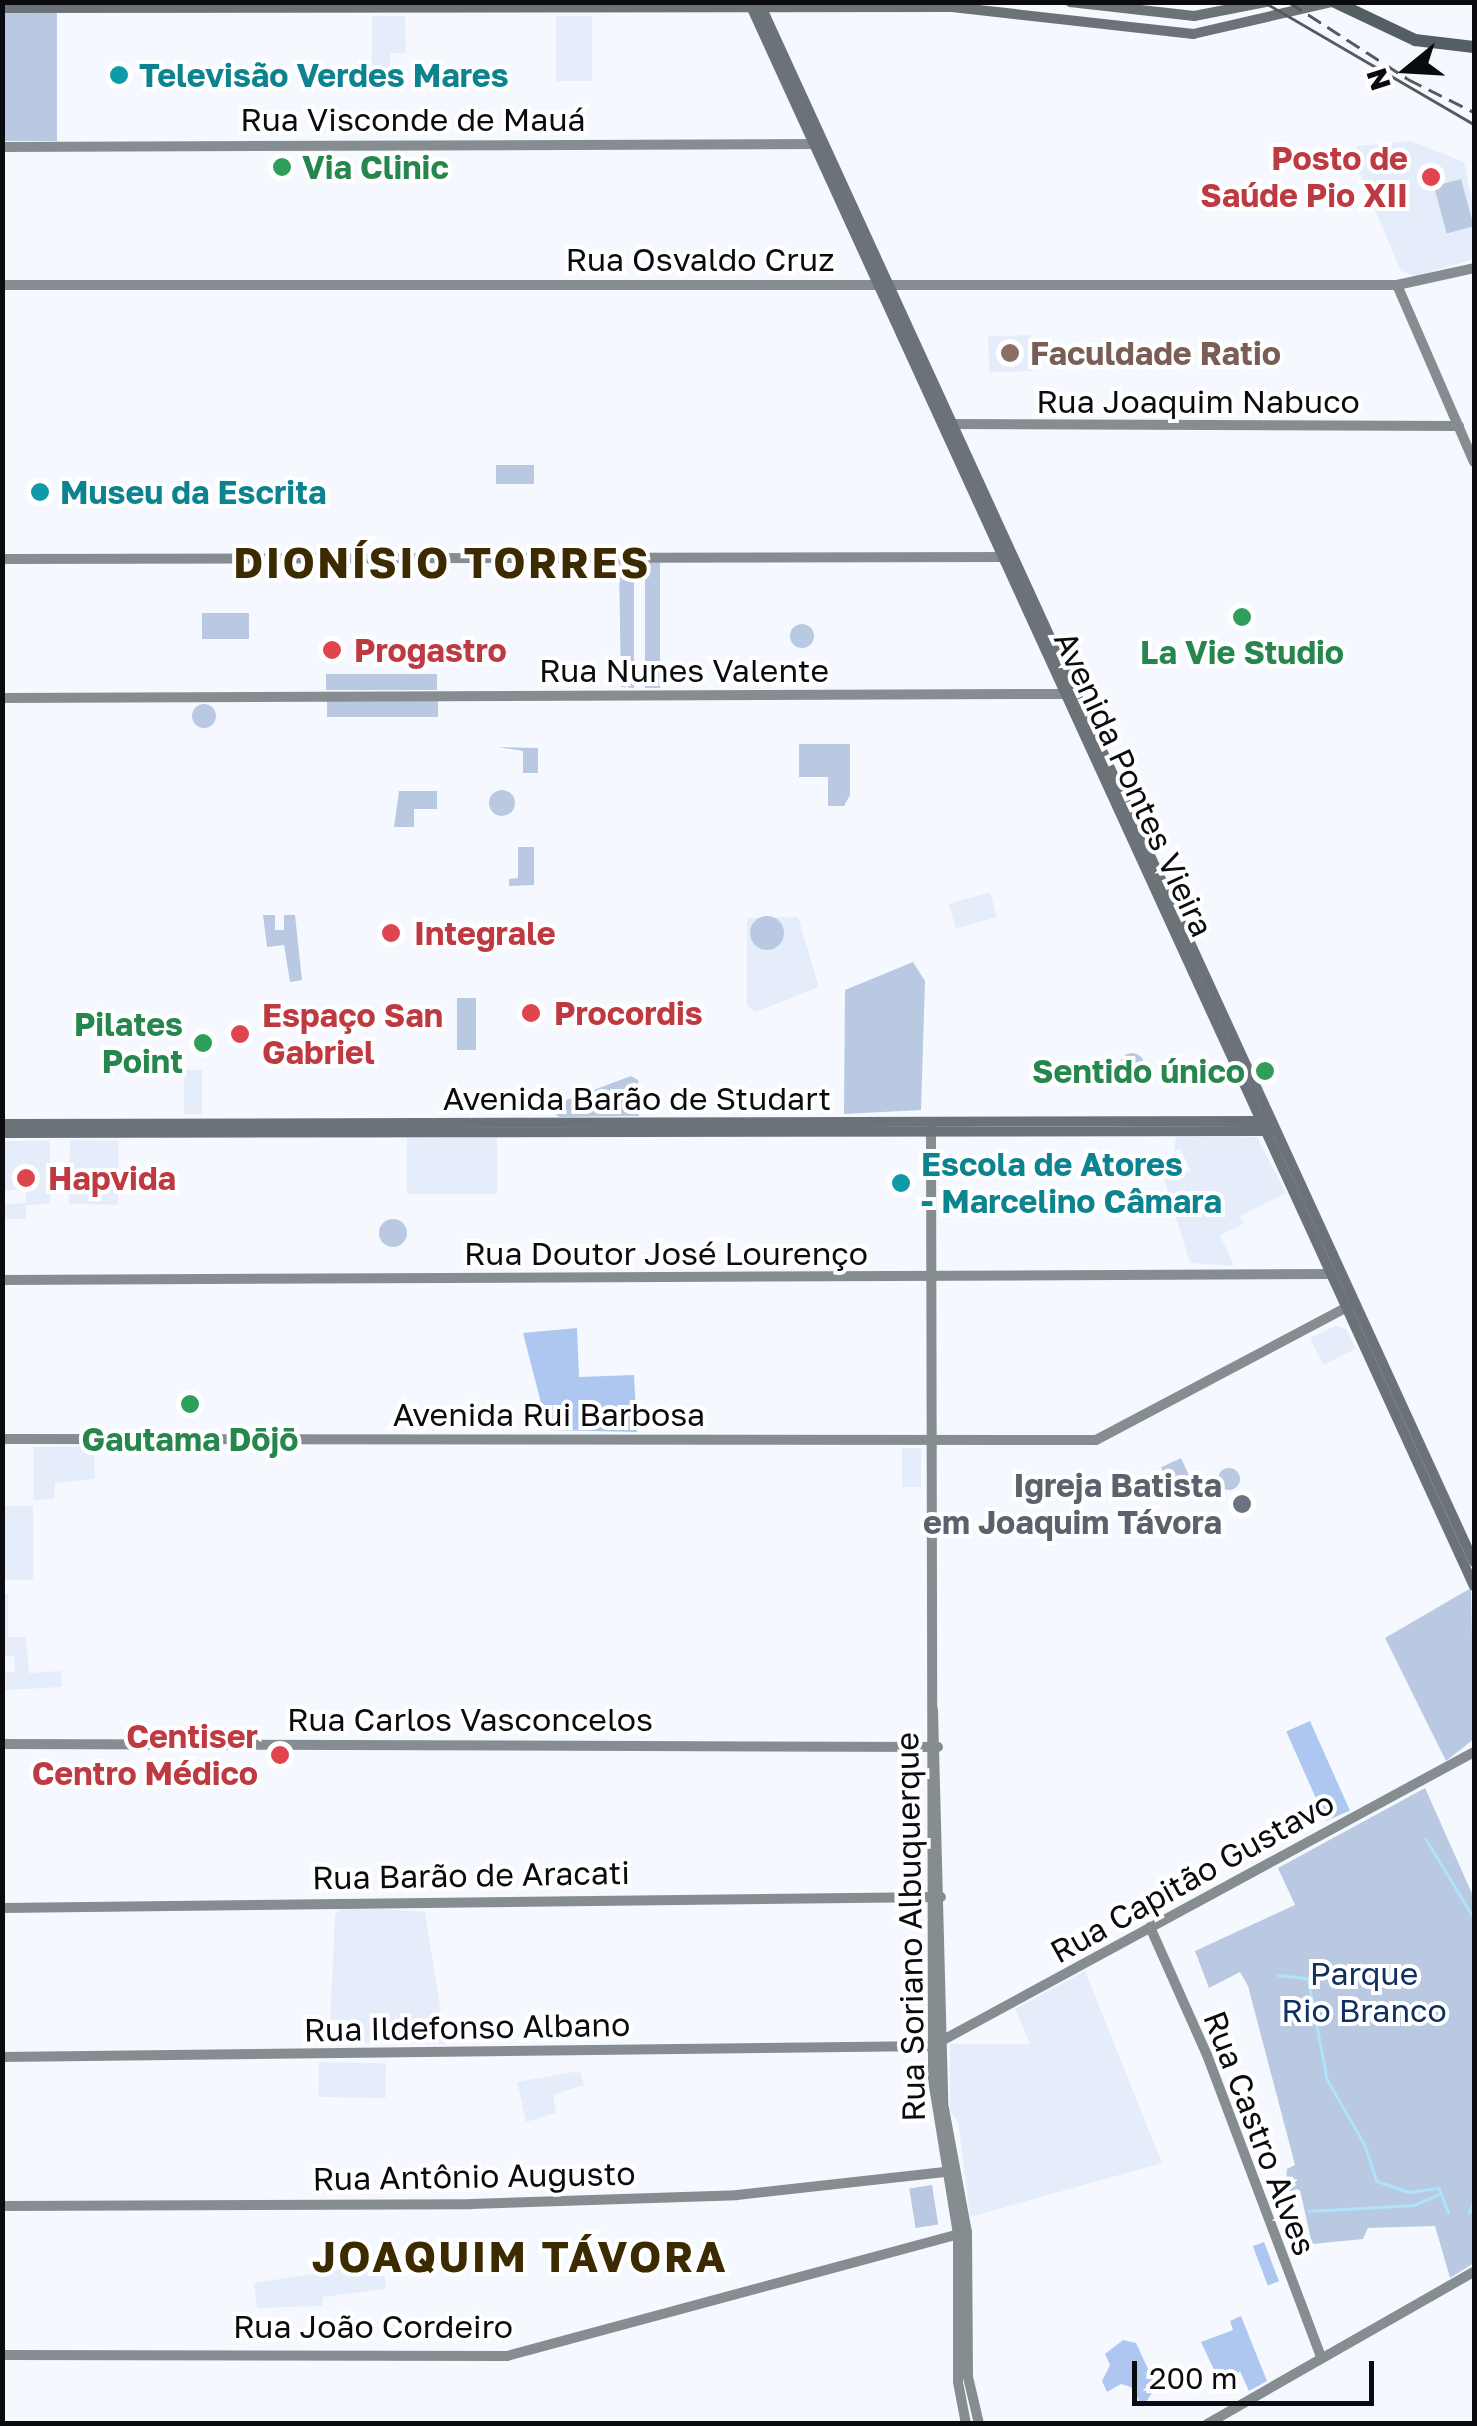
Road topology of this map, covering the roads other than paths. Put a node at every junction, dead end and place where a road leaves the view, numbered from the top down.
1 (1070, 2) edge
2 (1266, 2) edge
3 (1333, 2) edge
4 (755, 5) edge
5 (2, 8) edge
6 (1474, 47) edge
7 (818, 144) junction
8 (2, 147) edge
9 (1474, 268) edge
10 (882, 284) junction
11 (2, 285) edge
12 (1397, 285) junction
13 (938, 419) junction
14 (954, 426) junction
15 (1459, 426) junction
16 (1474, 462) edge
17 (1008, 557) junction
18 (2, 559) edge
19 (1065, 694) junction
20 (2, 698) edge
21 (2, 1124) edge
22 (1266, 1124) junction
23 (931, 1126) junction
24 (2, 1133) edge
25 (1330, 1274) junction
26 (929, 1278) junction
27 (2, 1280) edge
28 (1351, 1305) junction
29 (930, 1438) junction
30 (2, 1439) edge
31 (1474, 1562) edge
32 (1474, 1586) edge
33 (2, 1744) edge
34 (934, 1747) junction
35 (1474, 1752) edge
36 (936, 1897) junction
37 (2, 1908) edge
38 (1150, 1927) junction
39 (937, 2044) junction
40 (2, 2056) edge
41 (940, 2117) junction
42 (945, 2172) junction
43 (2, 2206) edge
44 (963, 2234) junction
45 (1474, 2272) edge
46 (2, 2355) edge
47 (1321, 2357) junction
48 (963, 2379) junction
49 (966, 2424) edge
50 (979, 2424) edge
51 (1206, 2424) edge

1 - 2 main road
3 - 4 main road
3 - 6 highway
4 - 5 main road
4 - 7 main road, Avenida Pontes Vieira
7 - 8 street, Rua Visconde de Mauá
7 - 10 main road, Avenida Pontes Vieira
9 - 12 street, Rua Osvaldo Cruz
10 - 11 street, Rua Osvaldo Cruz
10 - 12 street, Rua Osvaldo Cruz
10 - 13 main road, Avenida Pontes Vieira
10 - 14 main road, Avenida Pontes Vieira
12 - 15 street
13 - 14 street, Rua Joaquim Nabuco
13 - 17 main road, Avenida Pontes Vieira
14 - 15 street, Rua Joaquim Nabuco
14 - 17 main road, Avenida Pontes Vieira
15 - 16 street
17 - 18 street
17 - 19 main road, Avenida Pontes Vieira
17 - 22 main road, Avenida Pontes Vieira
19 - 20 street, Rua Nunes Valente
19 - 22 main road, Avenida Pontes Vieira
21 - 23 main road, Avenida Barão de Studart
22 - 23 main road, Avenida Barão de Studart
22 - 25 main road, Avenida Pontes Vieira
22 - 28 main road, Avenida Pontes Vieira
23 - 24 main road, Avenida Barão de Studart
23 - 26 street, Rua Soriano Albuquerque
25 - 26 street, Rua Doutor José Lourenço
25 - 28 main road, Avenida Pontes Vieira
26 - 27 street, Rua Doutor José Lourenço
26 - 29 street, Rua Soriano Albuquerque
28 - 29 street, Avenida Rui Barbosa
28 - 31 main road, Avenida Pontes Vieira
28 - 32 main road, Avenida Pontes Vieira
29 - 30 street, Avenida Rui Barbosa
29 - 34 street, Rua Soriano Albuquerque
33 - 34 street, Rua Carlos Vasconcelos
34 - 36 street, Rua Soriano Albuquerque
35 - 38 street, Rua Capitão Gustavo
36 - 37 street, Rua Barão de Aracati
36 - 39 street, Rua Soriano Albuquerque
38 - 39 street, Rua Capitão Gustavo
38 - 47 street, Rua Castro Alves
39 - 40 street, Rua Ildefonso Albano
39 - 41 street, Rua Soriano Albuquerque
41 - 42 street, Rua Soriano Albuquerque
41 - 44 street, Rua Soriano Albuquerque
42 - 43 street, Rua Antônio Augusto
42 - 44 street, Rua Soriano Albuquerque
44 - 46 street, Rua João Cordeiro
44 - 48 street, Rua Soriano Albuquerque
45 - 47 street
47 - 51 street
48 - 49 street
48 - 50 street

